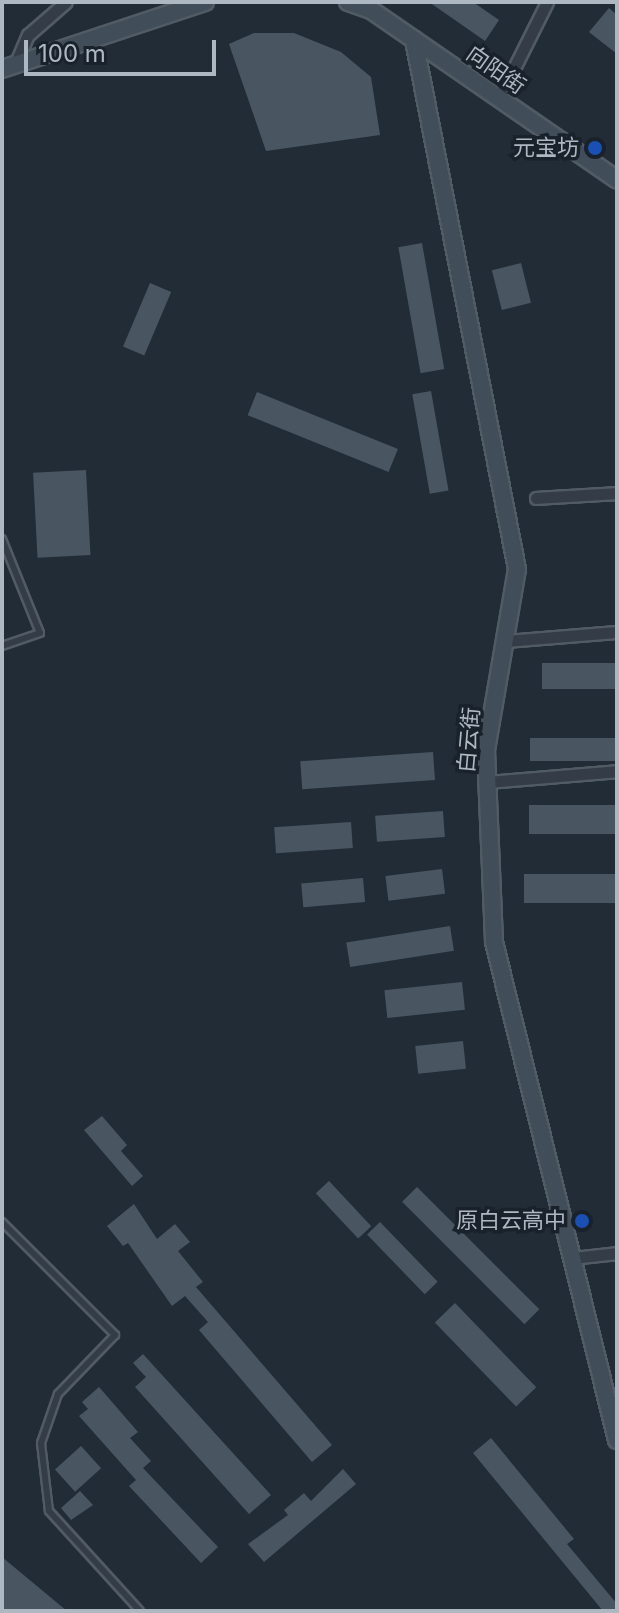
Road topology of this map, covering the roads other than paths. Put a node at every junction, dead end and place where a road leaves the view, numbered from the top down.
1 (66, 2) edge
2 (205, 2) edge
3 (348, 2) edge
4 (547, 2) edge
5 (414, 40) junction
6 (8, 67) edge
7 (499, 98) junction
8 (617, 180) edge
9 (617, 493) edge
10 (536, 498) dead end
11 (2, 539) edge
12 (617, 632) edge
13 (505, 641) junction
14 (2, 646) edge
15 (617, 771) edge
16 (487, 782) junction
17 (2, 1222) edge
18 (617, 1253) edge
19 (572, 1258) junction
20 (617, 1440) edge
21 (140, 1611) edge

1 - 6 street
2 - 6 main road
3 - 5 main road, 向阳街
4 - 7 street
5 - 7 main road, 向阳街
5 - 13 main road, 白云街
7 - 8 main road, 向阳街
9 - 10 street
11 - 14 lane
12 - 13 street
13 - 16 main road, 白云街
15 - 16 street
16 - 19 main road, 白云街
17 - 21 lane
18 - 19 street
19 - 20 main road, 白云街

